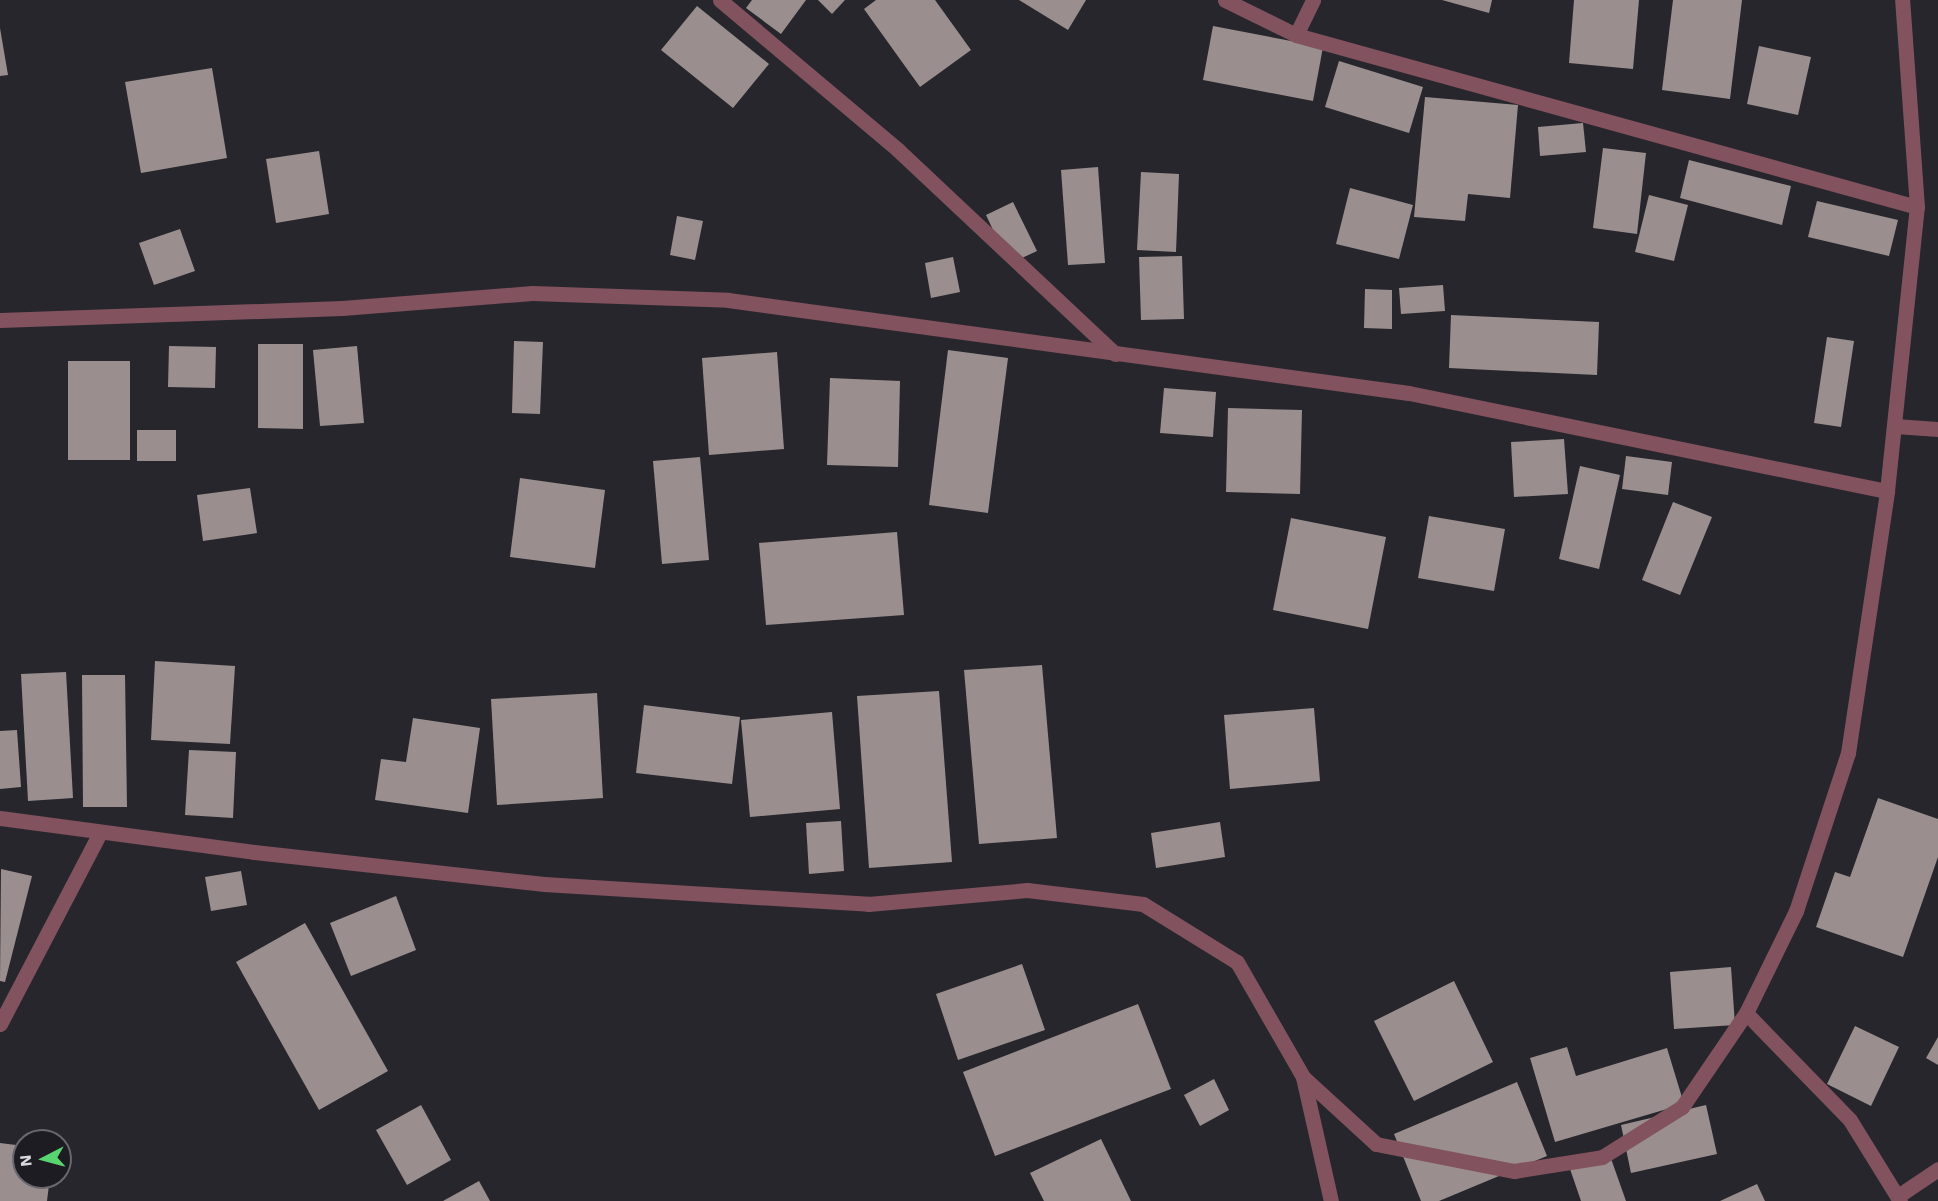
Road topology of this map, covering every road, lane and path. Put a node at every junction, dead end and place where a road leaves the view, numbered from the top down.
1 (720, 0) edge
2 (1225, 0) edge
3 (1313, 0) edge
4 (1902, 0) edge
5 (1296, 35) junction
6 (1917, 207) junction
7 (0, 320) edge
8 (1115, 354) junction
9 (1895, 426) junction
10 (1938, 429) edge
11 (1887, 491) junction
12 (0, 819) edge
13 (100, 833) junction
14 (1746, 1013) junction
15 (0, 1024) edge
16 (1303, 1077) junction
17 (1938, 1169) edge
18 (1899, 1198) edge
19 (1331, 1201) edge

1 - 8 street
2 - 5 street
3 - 5 street
4 - 6 street
5 - 6 street
6 - 9 street
7 - 8 street
8 - 11 street
9 - 10 street
9 - 11 street
11 - 14 street
12 - 13 street
13 - 15 street
13 - 16 street
14 - 16 street
14 - 18 street
16 - 19 street
17 - 18 street

